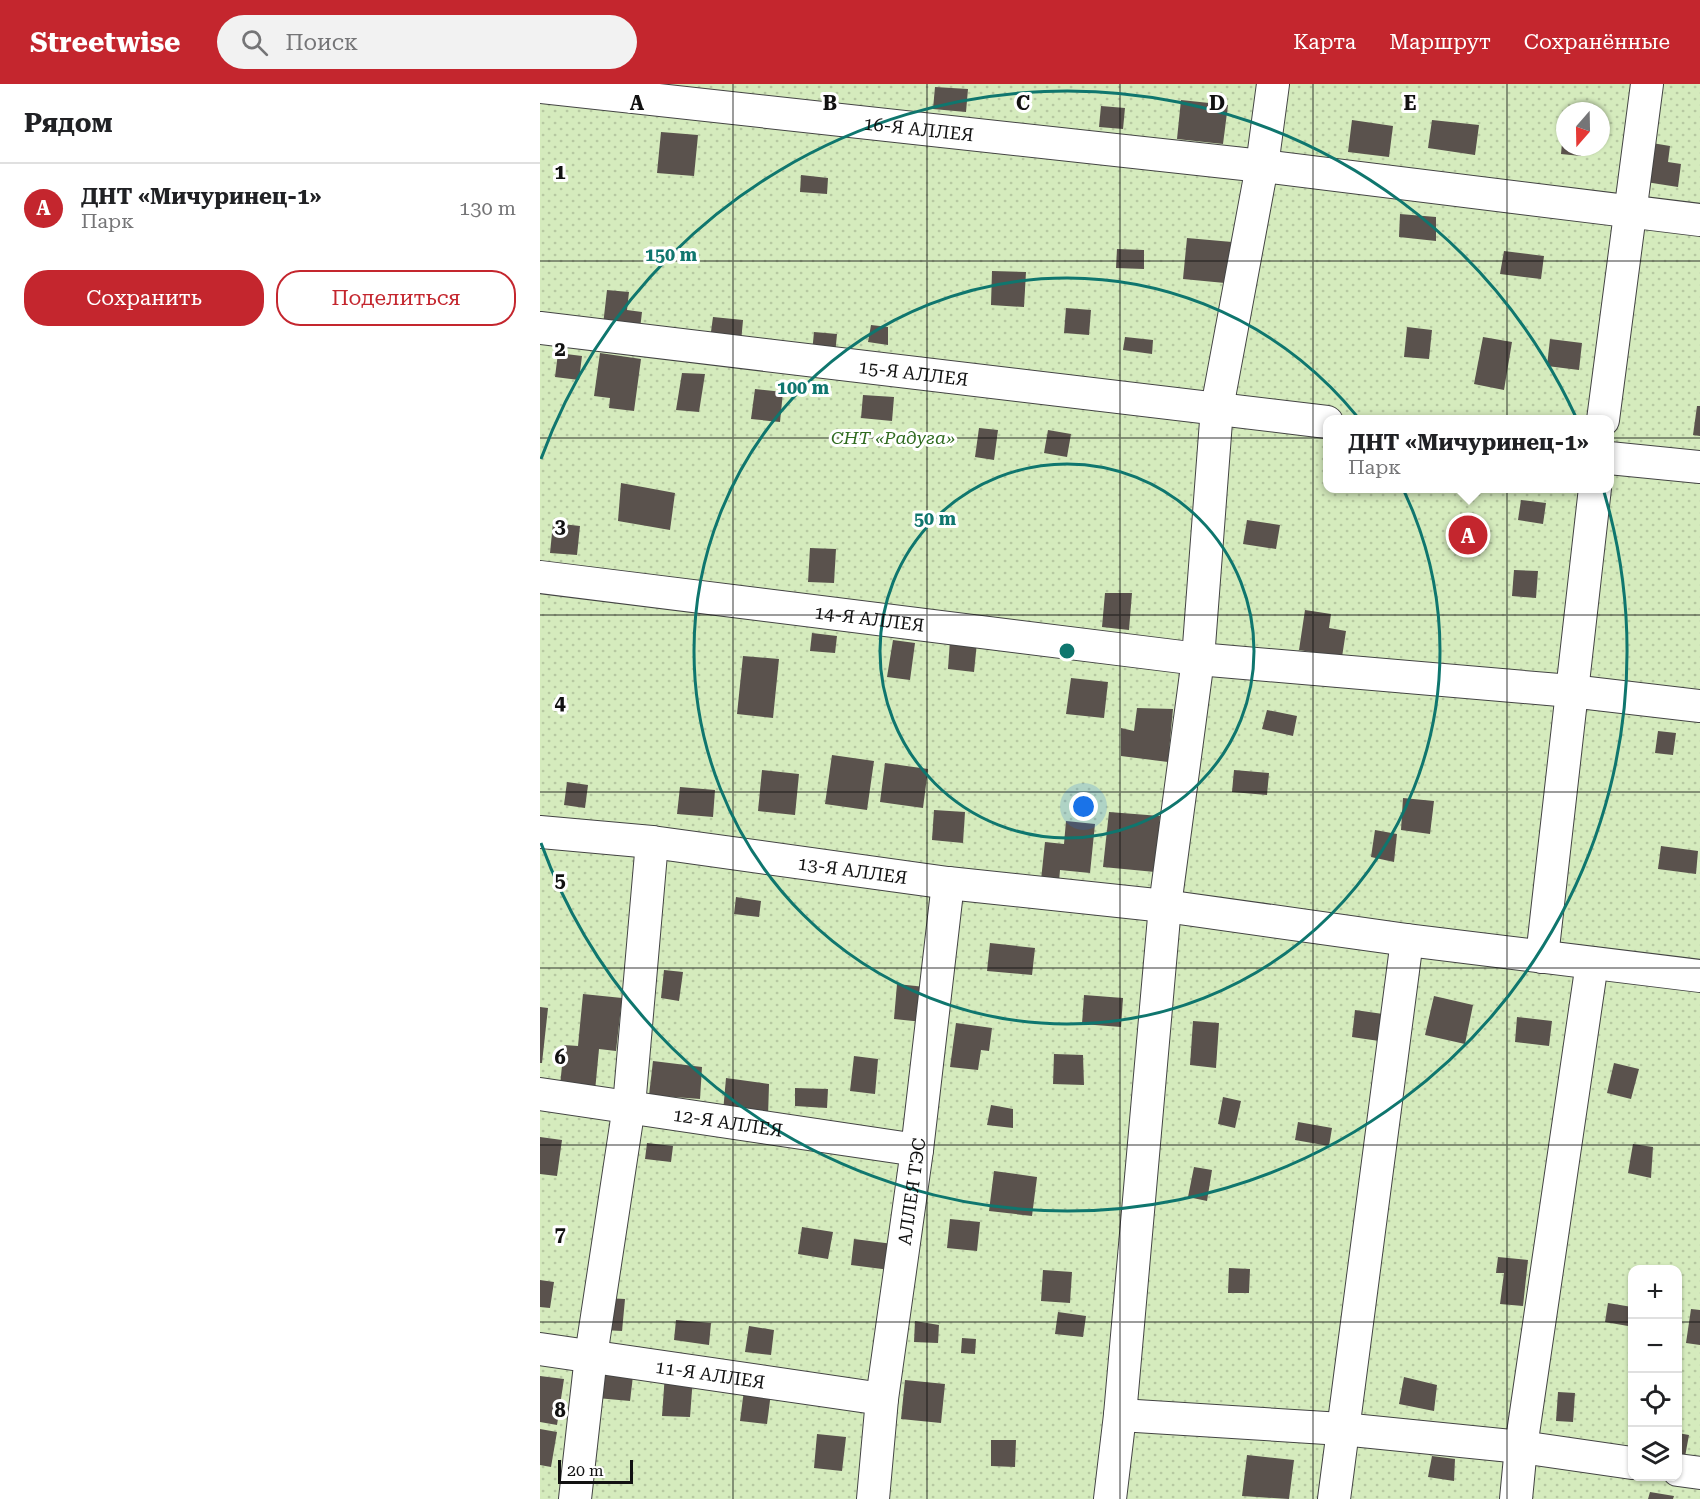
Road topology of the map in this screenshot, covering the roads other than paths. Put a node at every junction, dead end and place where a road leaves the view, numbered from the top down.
1 (1273, 84) edge
2 (1647, 84) edge
3 (540, 87) edge
4 (1262, 166) junction
5 (1631, 212) junction
6 (1700, 220) edge
7 (540, 328) edge
8 (1217, 408) junction
9 (1604, 415) edge
10 (1323, 421) edge
11 (1614, 458) edge
12 (1700, 467) edge
13 (1594, 493) edge
14 (540, 577) edge
15 (1198, 659) junction
16 (1571, 691) junction
17 (1700, 706) edge
18 (540, 832) edge
19 (652, 843) junction
20 (948, 883) junction
21 (1165, 906) junction
22 (1407, 940) junction
23 (1542, 957) junction
24 (1592, 963) junction
25 (1700, 976) edge
26 (540, 1094) edge
27 (628, 1107) junction
28 (917, 1149) junction
29 (540, 1349) edge
30 (591, 1356) junction
31 (882, 1399) junction
32 (1120, 1415) junction
33 (1342, 1429) junction
34 (1521, 1447) junction
35 (1628, 1462) edge
36 (1682, 1471) edge
37 (1700, 1473) edge
38 (575, 1499) edge
39 (873, 1499) edge
40 (1110, 1499) edge
41 (1334, 1499) edge
42 (1516, 1499) edge

1 - 4 street
2 - 5 street
3 - 4 street, 16-Я АЛЛЕЯ
4 - 5 street, 16-Я АЛЛЕЯ
4 - 8 street
5 - 6 street, 16-Я АЛЛЕЯ
5 - 9 street
7 - 8 street, 15-Я АЛЛЕЯ
8 - 10 street, 15-Я АЛЛЕЯ
8 - 15 street
11 - 12 street
13 - 16 street
14 - 15 street, 14-Я АЛЛЕЯ
15 - 16 street, 14-Я АЛЛЕЯ
15 - 21 street
16 - 17 street, 14-Я АЛЛЕЯ
16 - 23 street
18 - 19 street, 13-Я АЛЛЕЯ
19 - 20 street, 13-Я АЛЛЕЯ
19 - 27 street
20 - 21 street, 13-Я АЛЛЕЯ
20 - 28 street, АЛЛЕЯ ТЭС
21 - 22 street, 13-Я АЛЛЕЯ
21 - 32 street
22 - 23 street, 13-Я АЛЛЕЯ
22 - 33 street
23 - 24 street, 13-Я АЛЛЕЯ
24 - 25 street, 13-Я АЛЛЕЯ
24 - 34 street
26 - 27 street, 12-Я АЛЛЕЯ
27 - 28 street, 12-Я АЛЛЕЯ
27 - 30 street
28 - 31 street, АЛЛЕЯ ТЭС
29 - 30 street, 11-Я АЛЛЕЯ
30 - 31 street, 11-Я АЛЛЕЯ
30 - 38 street
31 - 39 street, АЛЛЕЯ ТЭС
32 - 33 street
32 - 40 street
33 - 34 street
33 - 41 street
34 - 35 street
34 - 42 street
36 - 37 street

